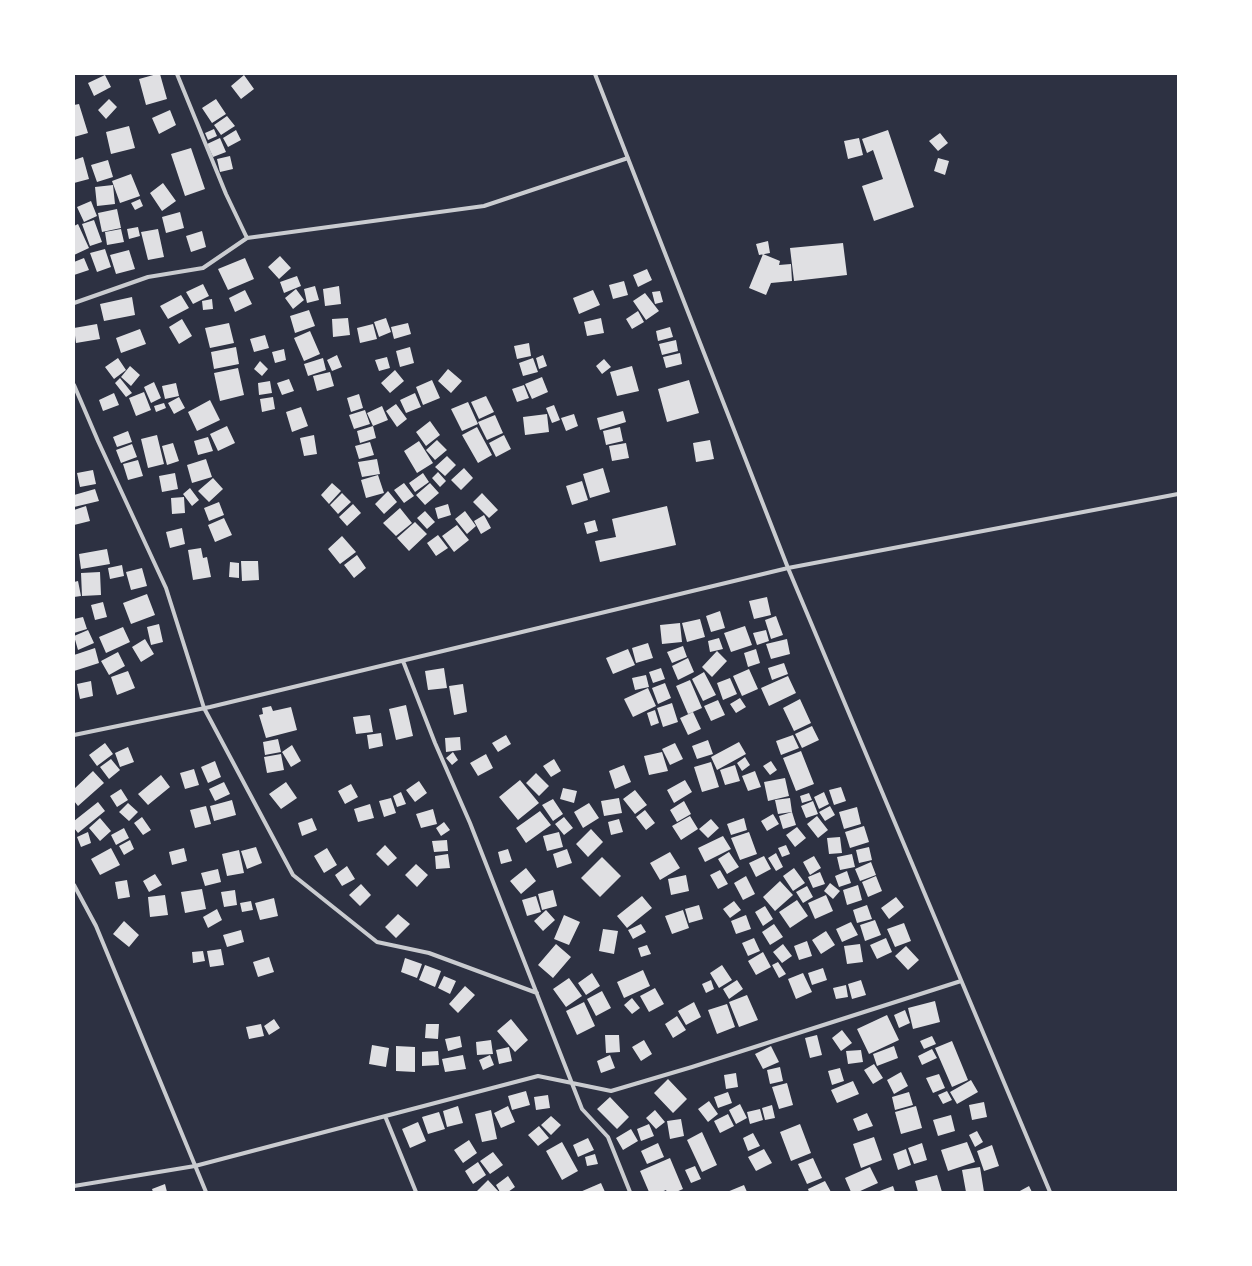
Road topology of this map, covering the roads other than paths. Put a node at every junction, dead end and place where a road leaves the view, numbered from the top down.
1 (177, 74) edge
2 (595, 74) edge
3 (628, 158) junction
4 (247, 238) junction
5 (74, 303) edge
6 (74, 385) edge
7 (1178, 494) edge
8 (788, 568) junction
9 (403, 661) junction
10 (204, 708) junction
11 (74, 735) edge
12 (74, 885) edge
13 (961, 981) junction
14 (537, 993) junction
15 (572, 1083) junction
16 (385, 1116) junction
17 (195, 1166) junction
18 (74, 1186) edge
19 (206, 1192) edge
20 (416, 1192) edge
21 (630, 1192) edge
22 (1050, 1192) edge

1 - 4 street
2 - 3 street
3 - 4 street
3 - 8 street
4 - 5 street
6 - 10 street
7 - 8 street
8 - 9 street
8 - 13 street
9 - 10 street
9 - 14 street
10 - 11 street
10 - 14 street
12 - 17 street
13 - 15 street
13 - 22 street
14 - 15 street
15 - 16 street
15 - 21 street
16 - 17 street
16 - 20 street
17 - 18 street
17 - 19 street

